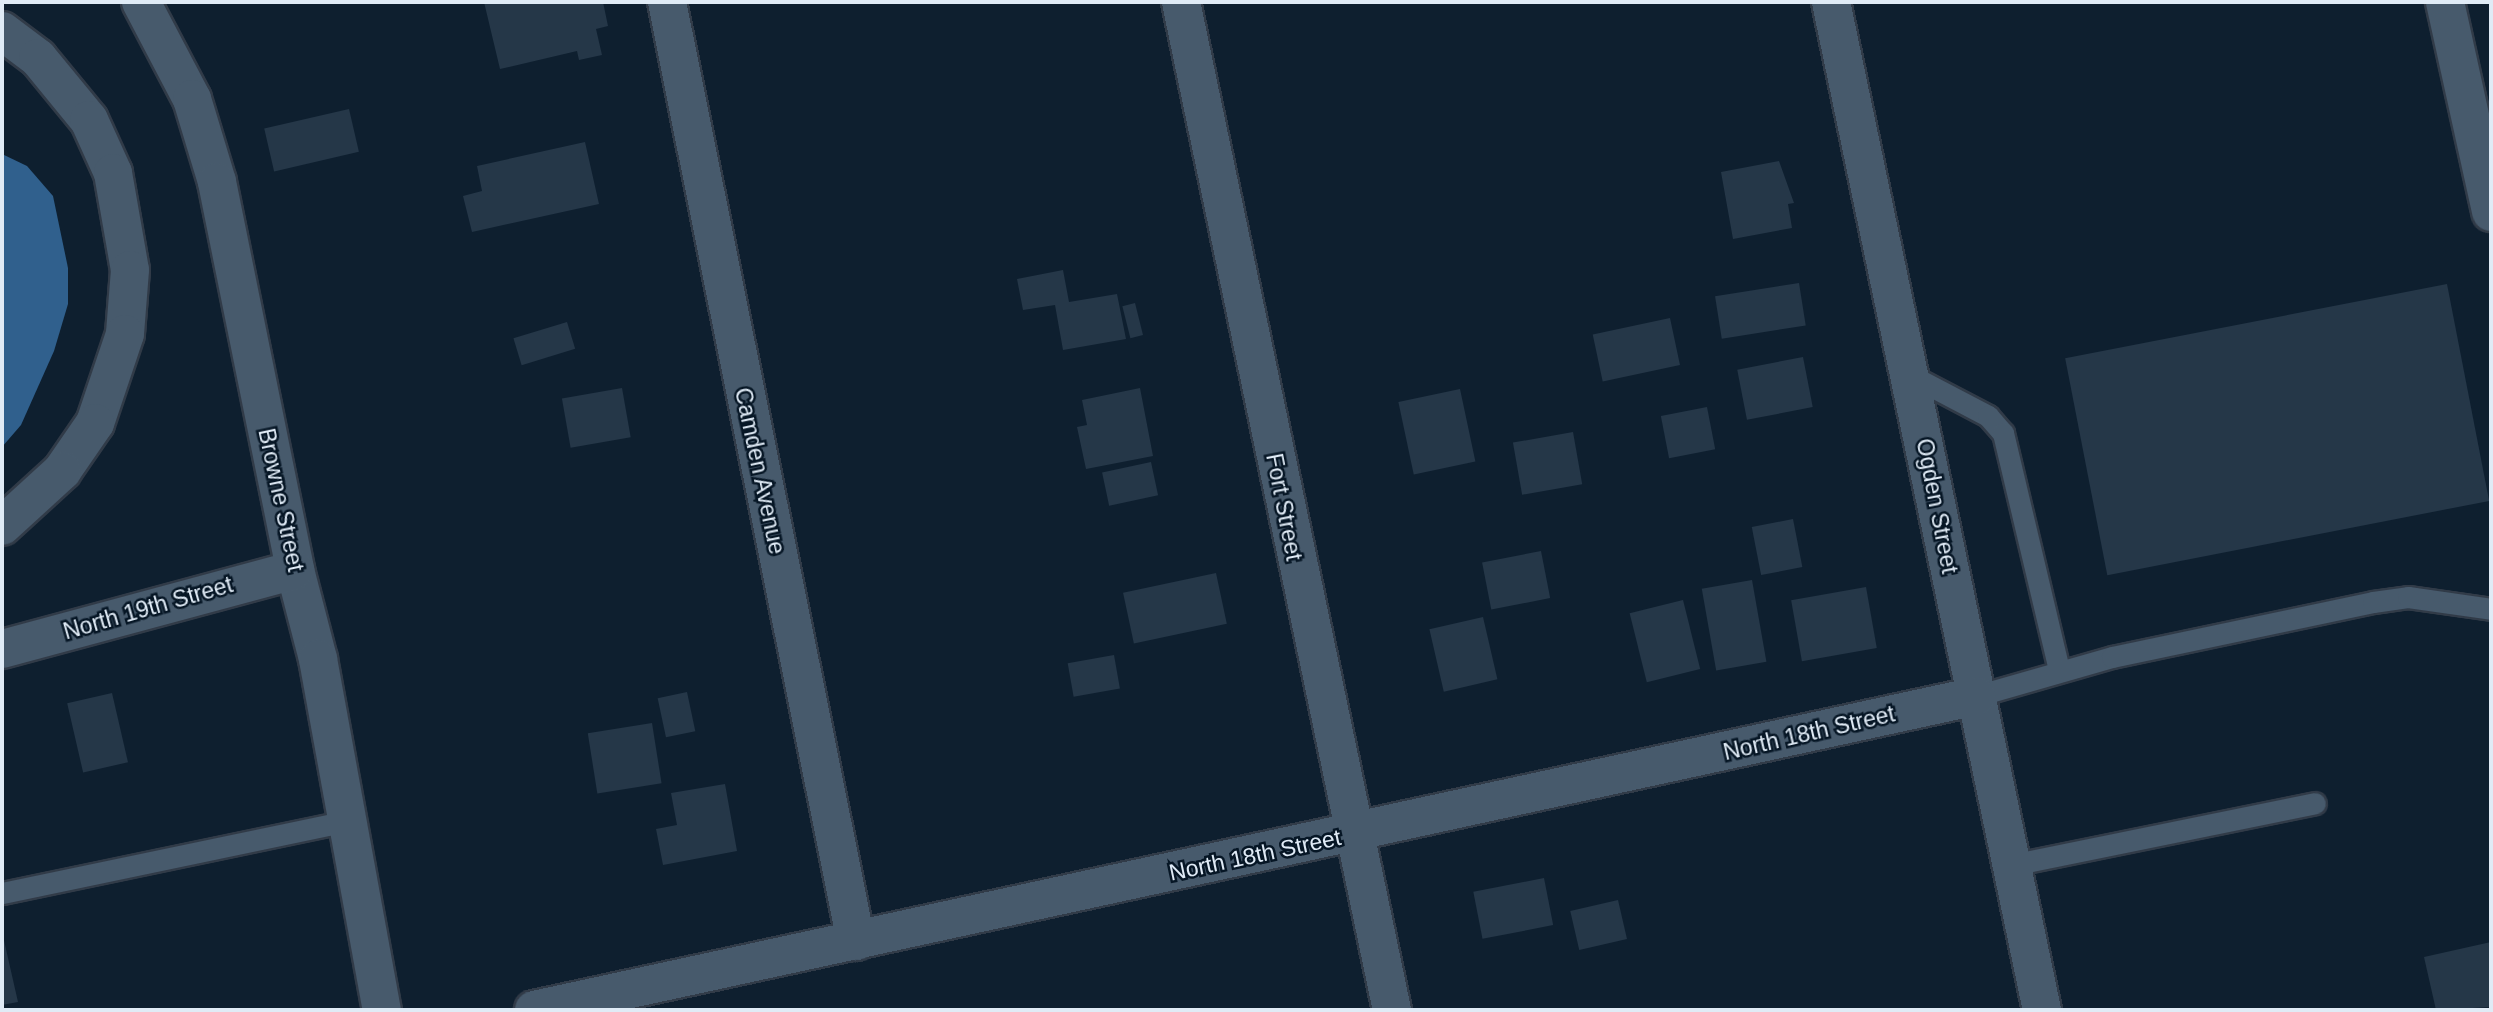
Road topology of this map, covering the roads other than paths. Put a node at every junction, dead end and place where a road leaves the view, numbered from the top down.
1 (141, 2) edge
2 (667, 2) edge
3 (1181, 2) edge
4 (1831, 2) edge
5 (2445, 2) edge
6 (2, 31) edge
7 (2491, 212) edge
8 (1910, 375) junction
9 (2, 526) edge
10 (295, 570) junction
11 (2491, 609) edge
12 (2, 649) edge
13 (2059, 670) junction
14 (1976, 696) junction
15 (2315, 803) dead end
16 (348, 821) junction
17 (1354, 834) junction
18 (2011, 865) junction
19 (2, 893) edge
20 (856, 941) junction
21 (382, 1010) edge
22 (534, 1010) edge
23 (1392, 1010) edge
24 (2042, 1010) edge

1 - 10 street, Browne Street
2 - 20 street, Camden Avenue
3 - 17 street, Fort Street
4 - 8 street, Ogden Street
5 - 7 street
6 - 9 street
8 - 13 lane
8 - 14 street, Ogden Street
10 - 12 street, North 19th Street
10 - 16 street, Browne Street
11 - 13 lane
13 - 14 lane
14 - 17 street, North 18th Street
14 - 18 street, Ogden Street
15 - 18 lane
16 - 19 lane
16 - 21 street, Browne Street
17 - 20 street, North 18th Street
17 - 23 street, Fort Street
18 - 24 street, Ogden Street
20 - 22 street, North 18th Street

